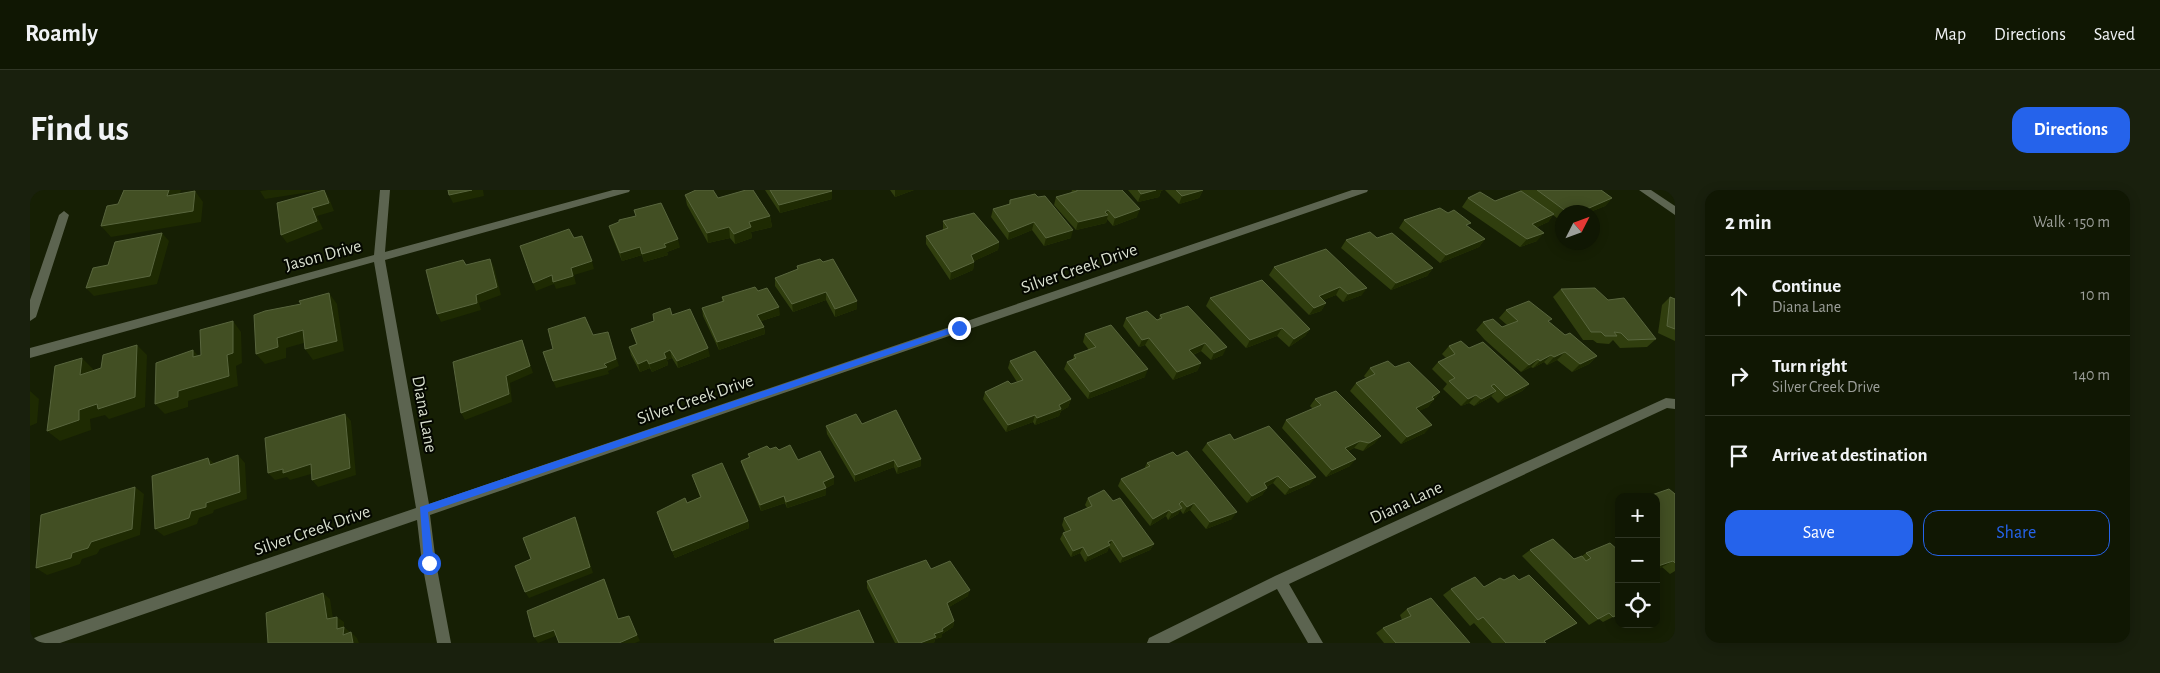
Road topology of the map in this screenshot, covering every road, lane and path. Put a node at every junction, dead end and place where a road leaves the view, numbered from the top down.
1 (384, 190) edge
2 (625, 190) edge
3 (1363, 190) edge
4 (1644, 190) edge
5 (1675, 211) edge
6 (64, 215) dead end
7 (379, 257) junction
8 (30, 317) edge
9 (30, 353) edge
10 (1675, 404) edge
11 (423, 510) junction
12 (1280, 581) junction
13 (39, 643) edge
14 (444, 643) edge
15 (1154, 643) edge
16 (1316, 643) edge

1 - 7 street, Diana Lane
2 - 7 street, Jason Drive
3 - 11 street, Silver Creek Drive
4 - 5 street
6 - 8 street
7 - 9 street, Jason Drive
7 - 11 street, Diana Lane
10 - 12 street, Diana Lane
11 - 13 street, Silver Creek Drive
11 - 14 street, Diana Lane
12 - 15 street, Diana Lane
12 - 16 street

